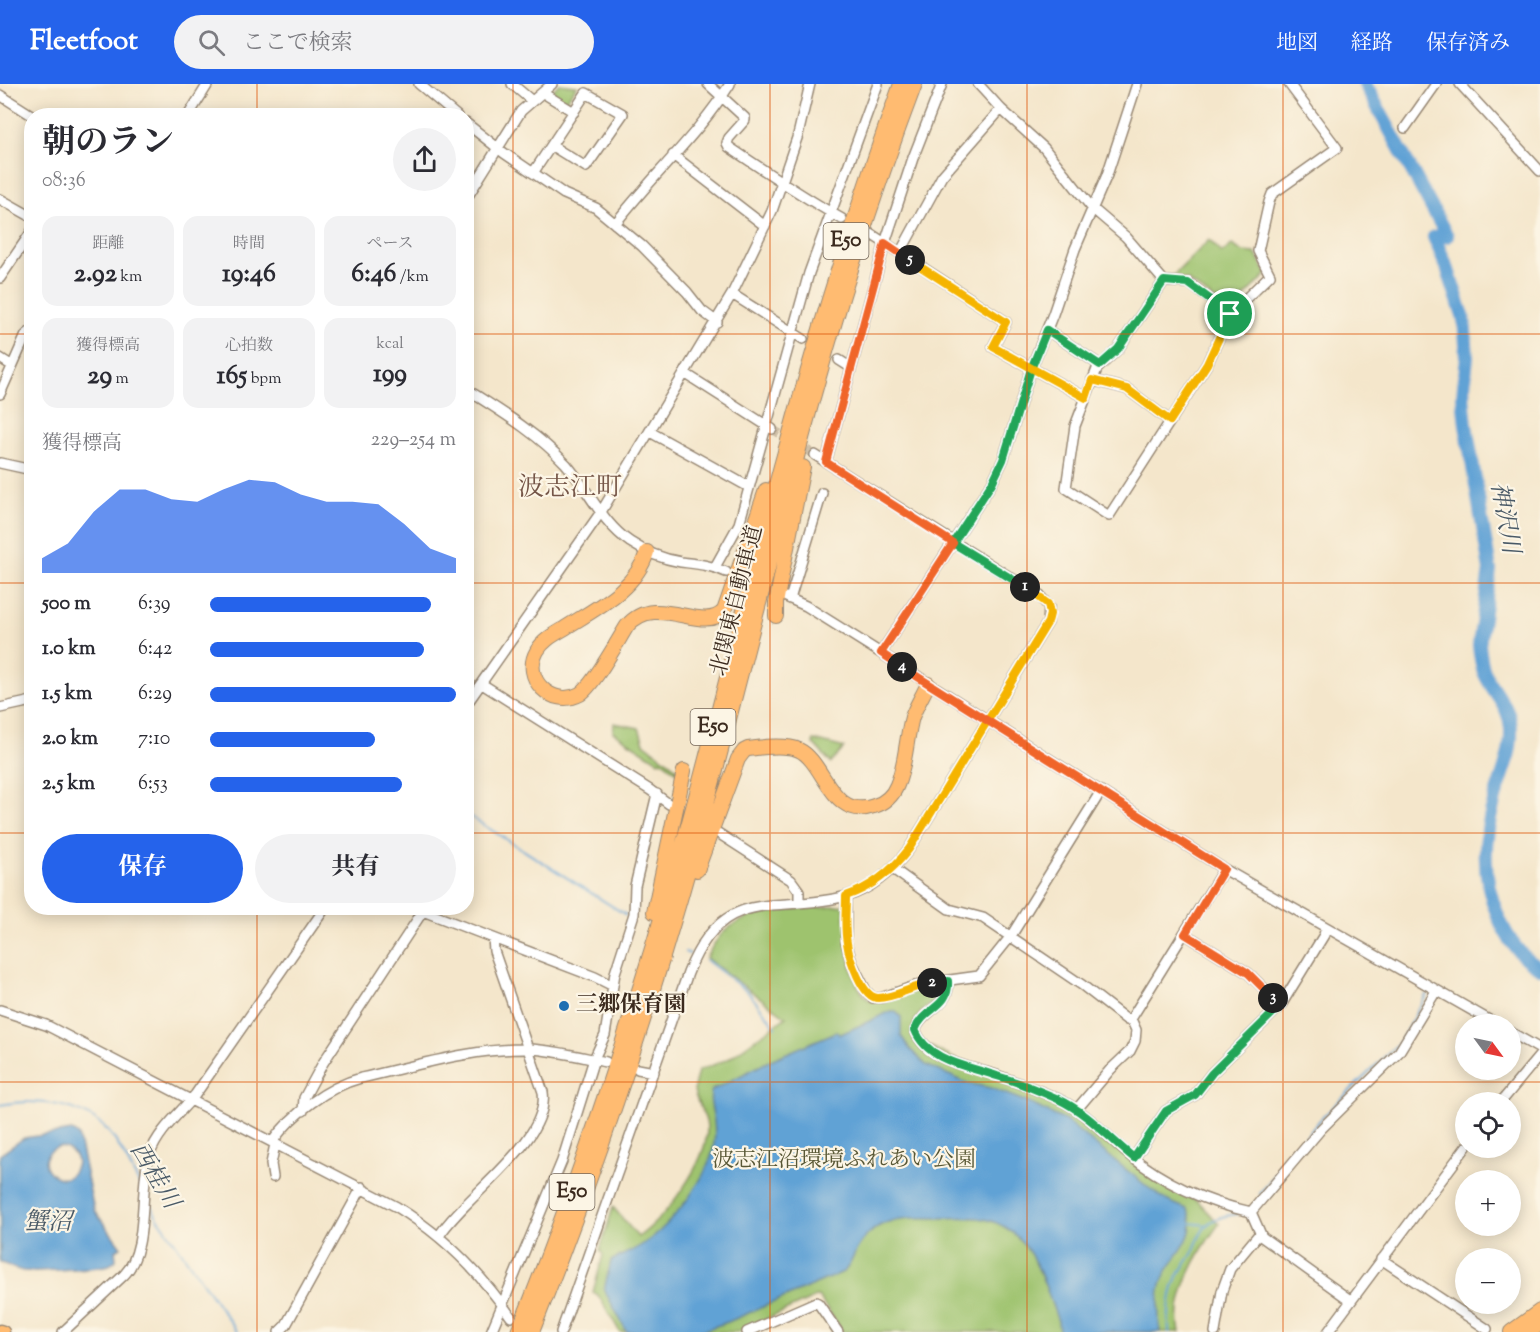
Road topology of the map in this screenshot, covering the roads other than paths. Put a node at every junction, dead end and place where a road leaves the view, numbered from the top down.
1 (208, 84) edge
2 (419, 84) edge
3 (512, 84) edge
4 (552, 84) edge
5 (708, 84) edge
6 (730, 84) edge
7 (810, 84) edge
8 (878, 84) edge
9 (901, 84) edge
10 (915, 84) edge
11 (942, 84) edge
12 (1137, 84) edge
13 (1289, 84) edge
14 (1436, 84) edge
15 (1460, 84) edge
16 (981, 85) edge
17 (543, 93) junction
18 (0, 95) edge
19 (722, 96) junction
20 (532, 101) junction
21 (193, 108) edge
22 (448, 108) edge
23 (1001, 109) junction
24 (24, 110) edge
25 (574, 112) junction
26 (1405, 128) dead end
27 (474, 129) edge
28 (552, 146) junction
29 (498, 148) junction
30 (673, 155) junction
31 (1540, 171) edge
32 (533, 173) junction
33 (783, 182) junction
34 (474, 187) edge
35 (0, 199) edge
36 (1092, 208) junction
37 (24, 212) edge
38 (832, 213) junction
39 (842, 219) dead end
40 (615, 224) junction
41 (765, 226) junction
42 (871, 234) dead end
43 (24, 243) edge
44 (885, 243) junction
45 (900, 254) junction
46 (0, 278) edge
47 (1164, 281) junction
48 (732, 294) junction
49 (1230, 314) junction
50 (717, 322) junction
51 (834, 324) junction
52 (1047, 330) junction
53 (792, 331) junction
54 (24, 339) edge
55 (803, 339) dead end
56 (0, 358) edge
57 (839, 360) dead end
58 (11, 365) junction
59 (1100, 365) junction
60 (850, 367) junction
61 (1031, 369) junction
62 (686, 374) junction
63 (1092, 380) junction
64 (0, 394) edge
65 (474, 394) edge
66 (1086, 398) junction
67 (799, 401) junction
68 (1170, 421) junction
69 (768, 426) junction
70 (650, 432) junction
71 (815, 455) tunnel mouth
72 (826, 462) junction
73 (0, 463) edge
74 (24, 468) edge
75 (748, 487) junction
76 (822, 493) dead end
77 (601, 512) junction
78 (953, 543) junction
79 (647, 552) junction
80 (715, 567) junction
81 (726, 572) dead end
82 (776, 616) dead end
83 (674, 621) dead end
84 (881, 653) junction
85 (482, 684) junction
86 (928, 684) junction
87 (474, 694) edge
88 (24, 703) edge
89 (0, 708) edge
90 (987, 720) junction
91 (806, 747) dead end
92 (684, 771) dead end
93 (1101, 791) junction
94 (657, 794) junction
95 (669, 804) dead end
96 (718, 834) dead end
97 (893, 869) junction
98 (1224, 869) junction
99 (846, 896) junction
100 (799, 902) junction
101 (320, 915) edge
102 (415, 915) edge
103 (434, 915) edge
104 (1326, 927) junction
105 (1185, 934) junction
106 (1011, 936) junction
107 (493, 938) junction
108 (658, 974) junction
109 (948, 981) junction
110 (613, 986) junction
111 (1436, 991) junction
112 (1281, 1005) junction
113 (0, 1010) edge
114 (1478, 1014) edge
115 (1131, 1019) junction
116 (1521, 1038) edge
117 (528, 1049) junction
118 (1540, 1049) edge
119 (620, 1051) junction
120 (1540, 1056) edge
121 (594, 1059) junction
122 (606, 1062) dead end
123 (638, 1068) dead end
124 (654, 1072) junction
125 (1509, 1092) edge
126 (190, 1100) junction
127 (1077, 1109) junction
128 (303, 1111) junction
129 (274, 1143) junction
130 (1134, 1158) junction
131 (1458, 1158) edge
132 (273, 1177) dead end
133 (362, 1187) junction
134 (1251, 1212) junction
135 (1259, 1234) junction
136 (439, 1236) junction
137 (1382, 1259) junction
138 (1350, 1300) junction
139 (502, 1305) junction
140 (1540, 1311) edge
141 (511, 1317) dead end
142 (1540, 1324) edge
143 (1487, 1329) dead end
144 (63, 1332) edge
145 (279, 1332) edge
146 (491, 1332) edge
147 (518, 1332) edge
148 (532, 1332) edge
149 (561, 1332) edge
150 (747, 1332) edge
151 (838, 1332) edge
152 (1215, 1332) edge
153 (1328, 1332) edge
154 (1511, 1332) edge
155 (1529, 1332) edge

1 - 21 street
2 - 22 street
3 - 20 street
4 - 17 street
5 - 19 street
6 - 19 street
7 - 33 street
8 - 38 street
9 - 67 highway, 北関東自動車道 / E50
10 - 51 highway, 北関東自動車道 / E50
11 - 44 street
12 - 36 street
13 - 49 street
14 - 26 street
15 - 31 street
16 - 23 street
17 - 20 street
17 - 25 street
18 - 24 street
19 - 30 street
19 - 33 street
20 - 29 street
23 - 36 street
23 - 45 street
25 - 28 street
25 - 28 street
27 - 29 street
28 - 32 street
29 - 32 street
29 - 34 street
30 - 40 street
30 - 41 street
32 - 40 street
33 - 38 street
33 - 41 street
35 - 37 street
36 - 47 street
36 - 52 street
38 - 39 street
38 - 53 street
40 - 50 street
41 - 48 street
42 - 44 street
43 - 46 street
44 - 45 street
44 - 60 street
45 - 61 street
47 - 49 street
47 - 59 street
48 - 50 street
48 - 53 street
49 - 68 street
50 - 62 street
51 - 82 highway
51 - 108 highway, 北関東自動車道 / E50
52 - 59 street
52 - 61 street
53 - 55 street
53 - 69 street
54 - 58 street
56 - 58 street
57 - 60 street
58 - 64 street
59 - 63 street
60 - 72 street
61 - 66 street
61 - 78 street
62 - 69 street
62 - 70 street
63 - 66 street
63 - 68 street
65 - 77 street
66 - 68 street
67 - 79 highway
67 - 119 highway, 北関東自動車道 / E50
69 - 75 street
70 - 75 street
70 - 77 street
71 - 72 street
72 - 78 street
73 - 74 street
75 - 80 street
76 - 84 street
77 - 79 street
77 - 85 street
78 - 84 street
78 - 90 street
79 - 80 street
79 - 83 highway
80 - 81 street
84 - 86 street
85 - 87 street
85 - 94 street
86 - 90 street
86 - 91 highway
86 - 108 highway
88 - 89 street
90 - 93 street
90 - 97 street
92 - 119 highway
93 - 98 street
93 - 106 street
94 - 95 street
94 - 110 street
96 - 100 street
97 - 99 street
97 - 106 street
98 - 104 street
98 - 105 street
99 - 100 street
99 - 109 street
100 - 124 street
101 - 126 street
102 - 128 street
103 - 107 street
104 - 111 street
104 - 112 street
105 - 112 street
105 - 115 street
106 - 109 street
106 - 115 street
107 - 110 street
107 - 117 street
108 - 148 highway, 北関東自動車道 / E50
109 - 127 street
110 - 121 street
111 - 114 street
111 - 134 street
112 - 130 street
113 - 126 street
115 - 127 street
116 - 118 street
117 - 121 street
117 - 128 street
117 - 136 street
119 - 147 highway, 北関東自動車道 / E50
120 - 125 street
121 - 122 street
121 - 139 street
123 - 124 street
124 - 149 street
126 - 129 street
126 - 144 street
127 - 130 street
128 - 129 street
129 - 132 street
129 - 133 street
130 - 134 street
131 - 137 street
133 - 136 street
133 - 145 street
134 - 135 street
135 - 138 street
135 - 152 street
136 - 139 street
137 - 138 street
137 - 143 street
138 - 153 street
139 - 141 street
139 - 146 street
140 - 154 highway
142 - 155 highway
150 - 151 street

